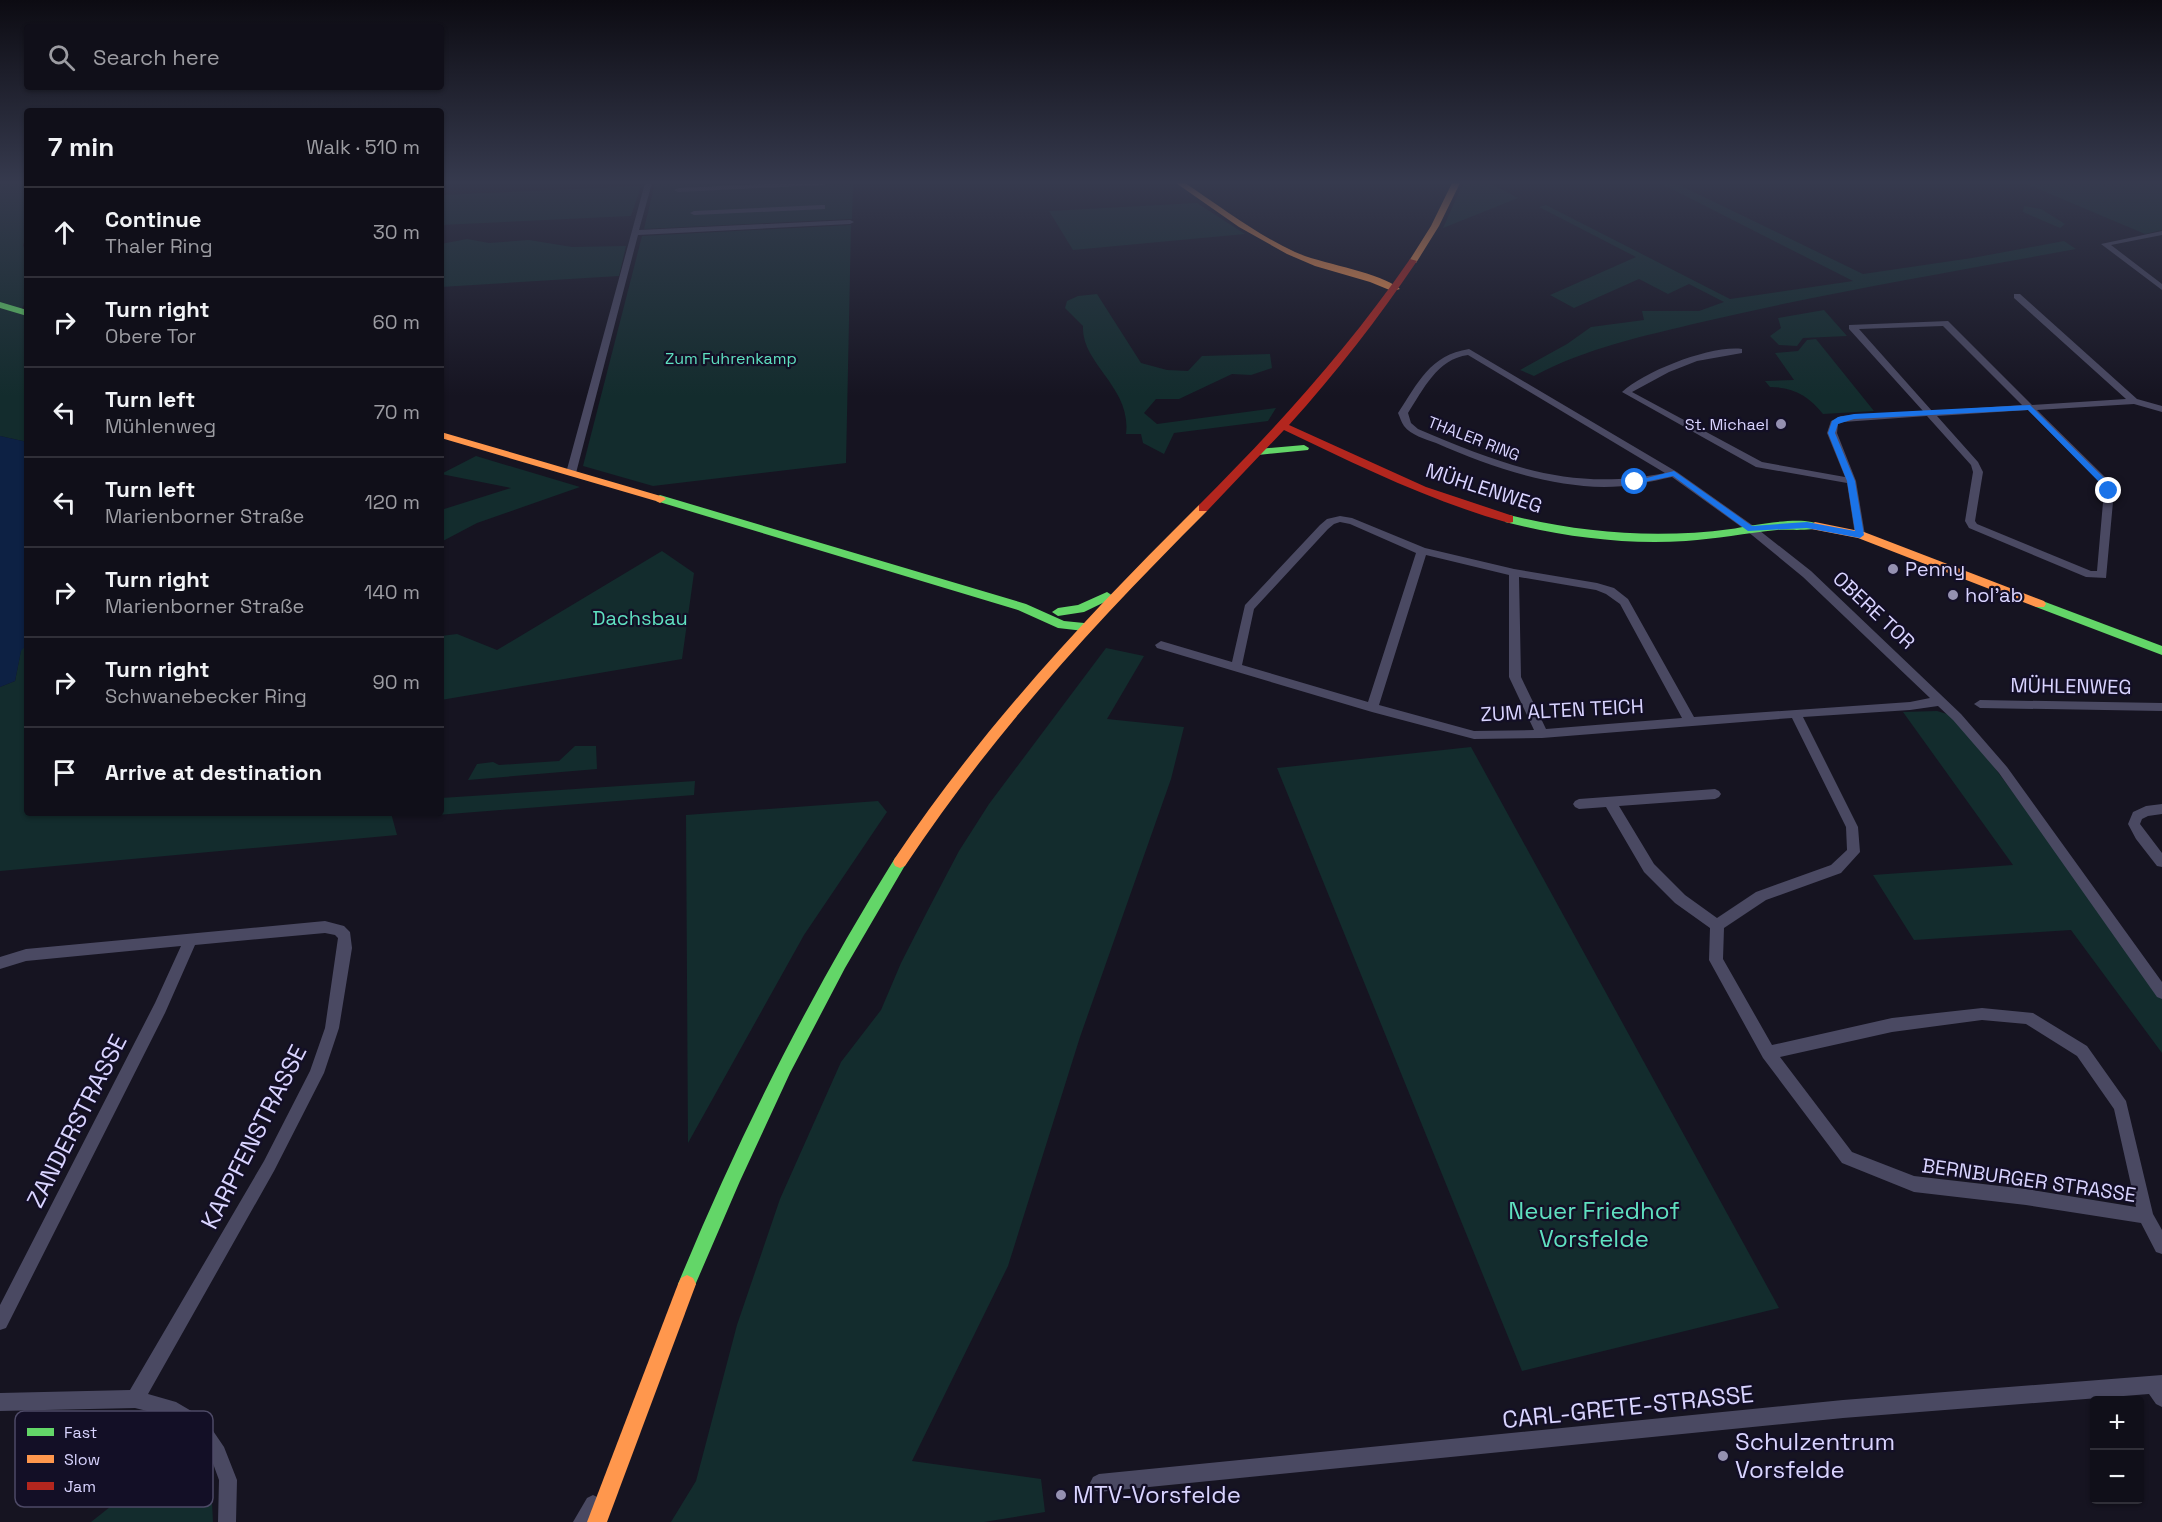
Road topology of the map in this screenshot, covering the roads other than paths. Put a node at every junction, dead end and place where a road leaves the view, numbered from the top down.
1 (629, 254) edge
2 (1295, 254) edge
3 (1418, 254) edge
4 (2118, 254) edge
5 (1408, 270) junction
6 (1366, 280) junction
7 (2162, 288) edge
8 (1395, 289) junction
9 (2017, 296) dead end
10 (1383, 304) junction
11 (0, 305) edge
12 (24, 312) edge
13 (1739, 351) dead end
14 (1469, 352) joint
15 (2134, 402) junction
16 (2030, 408) junction
17 (2162, 409) edge
18 (1928, 413) junction
19 (1280, 429) junction
20 (444, 436) edge
21 (1304, 448) junction
22 (1258, 452) junction
23 (571, 473) junction
24 (1384, 473) junction
25 (1674, 474) junction
26 (1851, 481) junction
27 (1751, 529) junction
28 (1860, 535) junction
29 (1422, 551) junction
30 (1514, 573) junction
31 (1125, 586) junction
32 (1022, 607) junction
33 (1058, 612) junction
34 (1084, 627) junction
35 (1161, 645) dead end
36 (2162, 651) edge
37 (1236, 668) junction
38 (1941, 701) junction
39 (1980, 704) dead end
40 (2162, 707) edge
41 (1372, 708) junction
42 (1795, 713) junction
43 (1690, 721) junction
44 (1542, 734) junction
45 (1715, 794) dead end
46 (1610, 802) junction
47 (1579, 804) dead end
48 (2162, 809) edge
49 (2162, 862) edge
50 (1717, 925) junction
51 (191, 940) junction
52 (0, 963) edge
53 (2162, 993) edge
54 (1768, 1053) junction
55 (2146, 1216) junction
56 (2162, 1246) edge
57 (0, 1322) edge
58 (2159, 1389) edge
59 (135, 1399) junction
60 (0, 1402) edge
61 (175, 1411) edge
62 (213, 1446) edge
63 (615, 1471) junction
64 (1099, 1483) dead end
65 (227, 1522) edge
66 (582, 1522) edge
67 (597, 1522) edge

1 - 23 street
2 - 6 main road
3 - 5 main road
4 - 7 street
5 - 6 main road
5 - 8 main road
6 - 8 main road
6 - 10 main road
8 - 10 main road
9 - 15 street
10 - 19 main road
11 - 12 main road
13 - 26 street
14 - 25 street, OBERE TOR
14 - 25 street, THALER RING
15 - 16 street
15 - 17 street
16 - 18 street
16 - 18 street
16 - 18 street
18 - 26 street
19 - 21 main road, MÜHLENWEG
19 - 22 main road
19 - 24 main road, MÜHLENWEG
20 - 23 main road
21 - 22 main road
21 - 24 main road, MÜHLENWEG
22 - 31 main road
23 - 32 main road
24 - 27 main road, MÜHLENWEG
25 - 27 street, OBERE TOR
26 - 28 street
27 - 28 main road, MÜHLENWEG
27 - 38 street, OBERE TOR
28 - 36 main road, MÜHLENWEG
29 - 30 street
29 - 37 street
29 - 41 street
30 - 43 street
30 - 44 street
31 - 33 main road
31 - 34 main road
32 - 33 main road
32 - 34 main road
33 - 34 main road
34 - 63 main road
35 - 37 street, ZUM ALTEN TEICH
37 - 41 street, ZUM ALTEN TEICH
38 - 42 street, ZUM ALTEN TEICH
38 - 53 street, OBERE TOR
39 - 40 street, MÜHLENWEG
41 - 44 street, ZUM ALTEN TEICH
42 - 43 street, ZUM ALTEN TEICH
42 - 50 street
43 - 44 street, ZUM ALTEN TEICH
45 - 46 street
46 - 47 street
46 - 50 street
48 - 49 street
50 - 54 street, BERNBURGER STRASSE
51 - 52 street, KARPFENSTRASSE
51 - 57 street, ZANDERSTRASSE
51 - 59 street, KARPFENSTRASSE
54 - 55 street, BERNBURGER STRASSE
54 - 55 street
55 - 56 street
58 - 64 street, CARL-GRETE-STRASSE
59 - 60 street
59 - 61 street
62 - 65 street
63 - 66 street
63 - 67 main road

